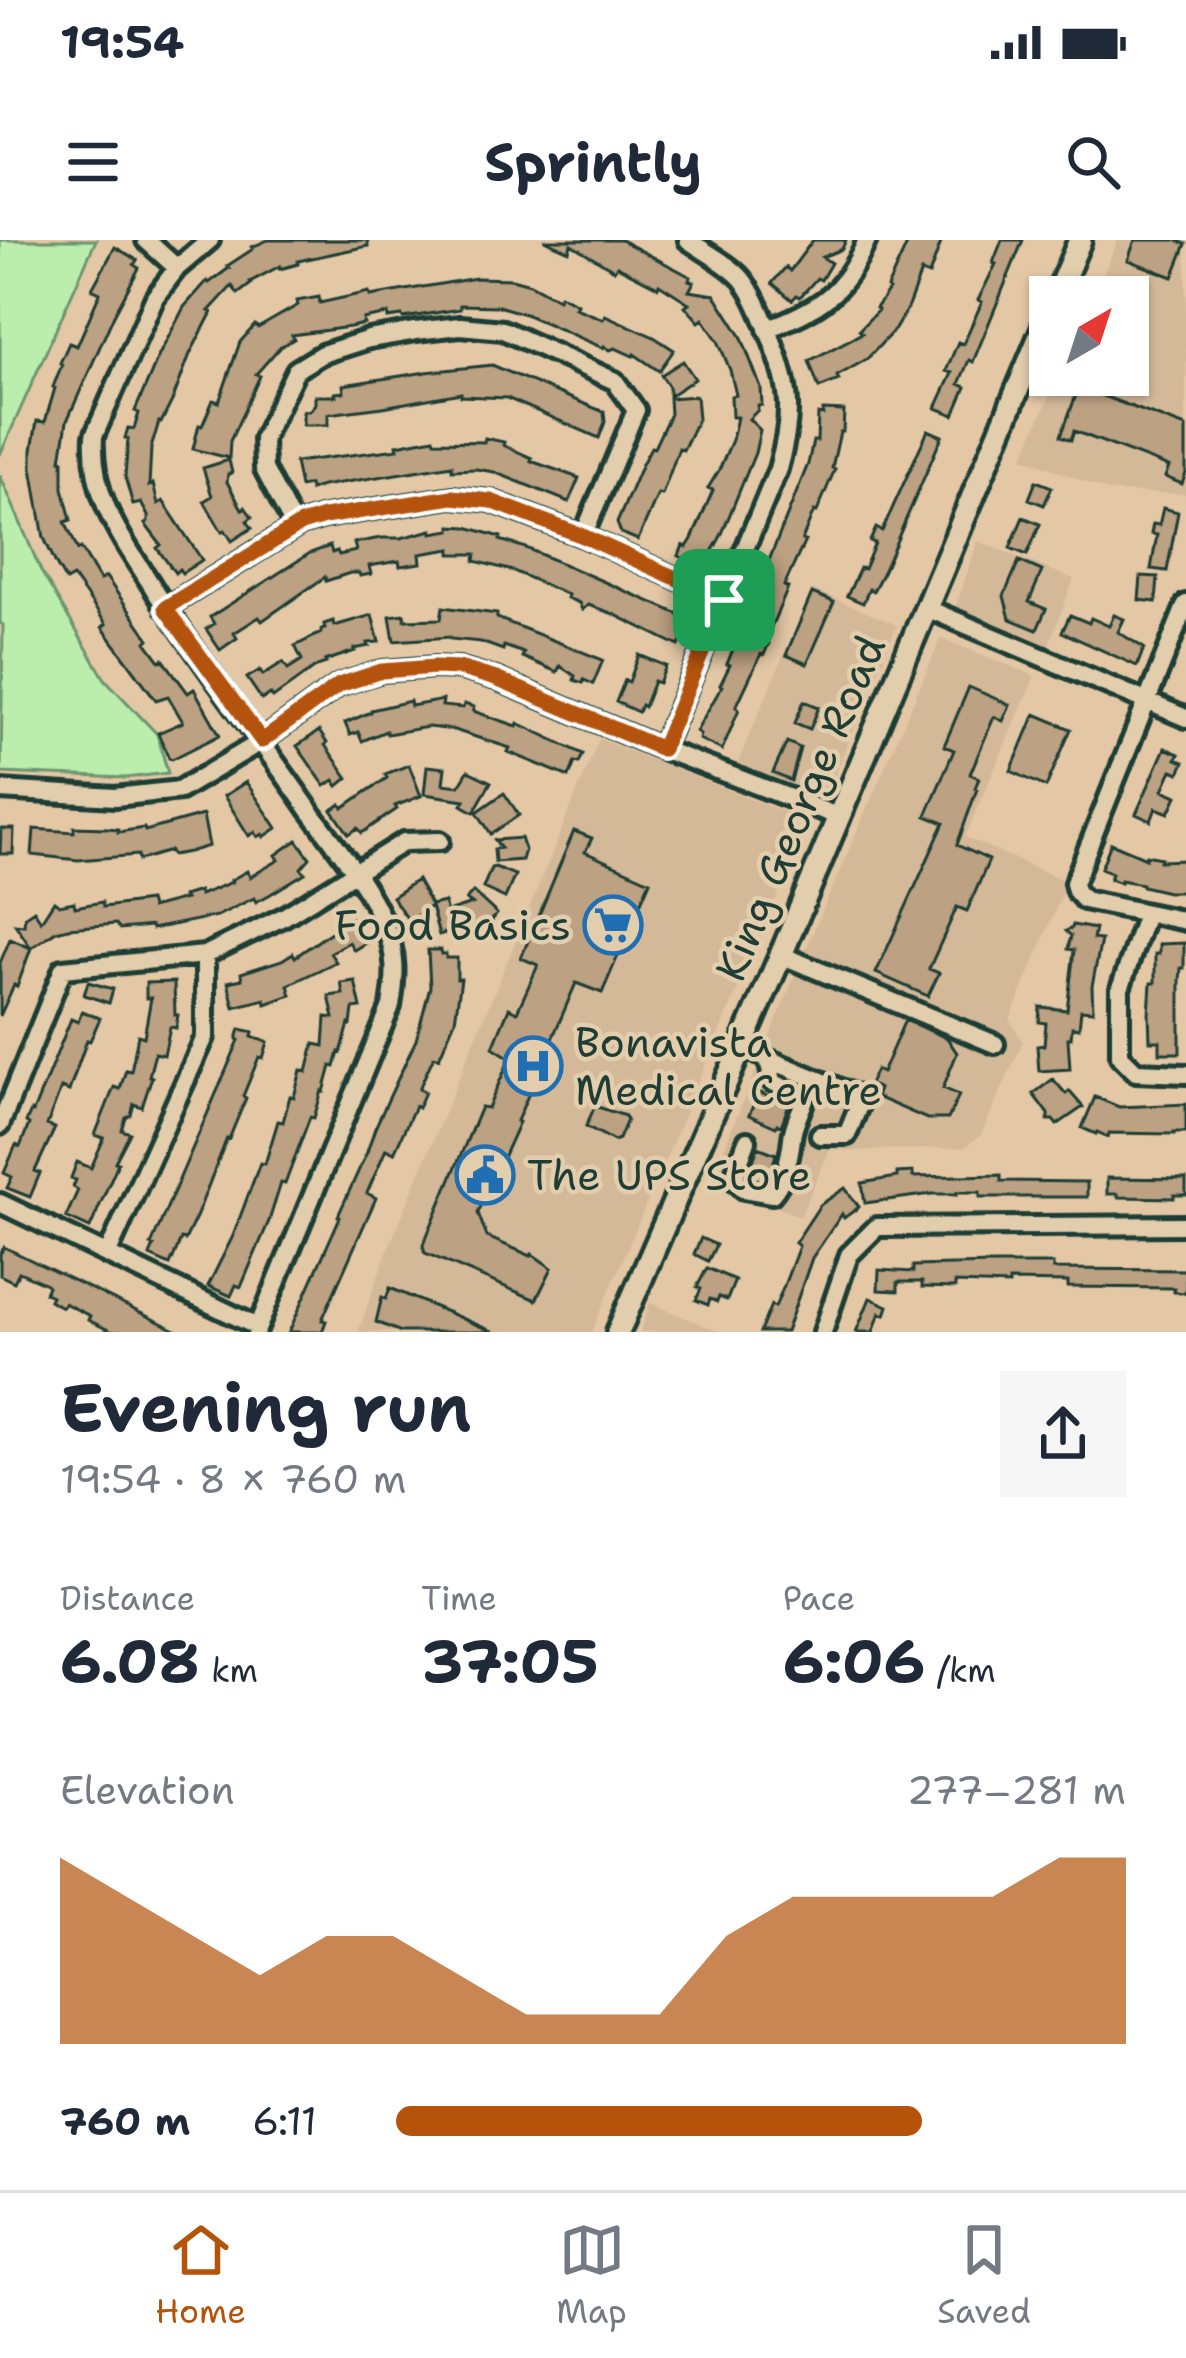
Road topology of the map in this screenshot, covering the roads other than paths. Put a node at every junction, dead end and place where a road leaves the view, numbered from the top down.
1 (146, 240) edge
2 (210, 240) edge
3 (688, 240) edge
4 (868, 240) edge
5 (1080, 240) edge
6 (177, 268) junction
7 (1065, 276) edge
8 (767, 329) junction
9 (1029, 362) edge
10 (296, 528) junction
11 (583, 536) junction
12 (724, 600) junction
13 (1186, 604) edge
14 (165, 608) junction
15 (926, 608) junction
16 (1146, 702) junction
17 (1186, 718) edge
18 (262, 741) junction
19 (662, 749) junction
20 (0, 790) edge
21 (837, 816) junction
22 (440, 841) dead end
23 (356, 874) junction
24 (1146, 914) junction
25 (1186, 921) edge
26 (781, 955) junction
27 (205, 956) junction
28 (995, 1044) dead end
29 (742, 1046) junction
30 (768, 1059) junction
31 (1186, 1074) edge
32 (0, 1125) edge
33 (820, 1135) dead end
34 (747, 1141) dead end
35 (0, 1203) edge
36 (1186, 1225) edge
37 (107, 1255) junction
38 (257, 1330) edge
39 (618, 1332) edge
40 (823, 1332) edge

1 - 6 street
2 - 6 street
3 - 8 street
4 - 8 street
5 - 7 main road
6 - 14 street
8 - 12 street
9 - 15 main road, King George Road
10 - 11 street
10 - 11 street
10 - 14 street
11 - 12 street
12 - 19 street
13 - 16 street
14 - 18 street
15 - 16 street
15 - 21 main road, King George Road
16 - 17 street
16 - 24 street
18 - 19 street
18 - 20 street
18 - 23 street
19 - 21 street
21 - 26 main road, King George Road
22 - 23 street
23 - 27 street
23 - 38 street
24 - 25 street
24 - 31 street
26 - 28 street
26 - 29 main road, King George Road
27 - 32 street
27 - 37 street
29 - 30 street
29 - 39 main road, King George Road
30 - 33 street
30 - 34 street
35 - 37 street
36 - 40 street
37 - 38 street

